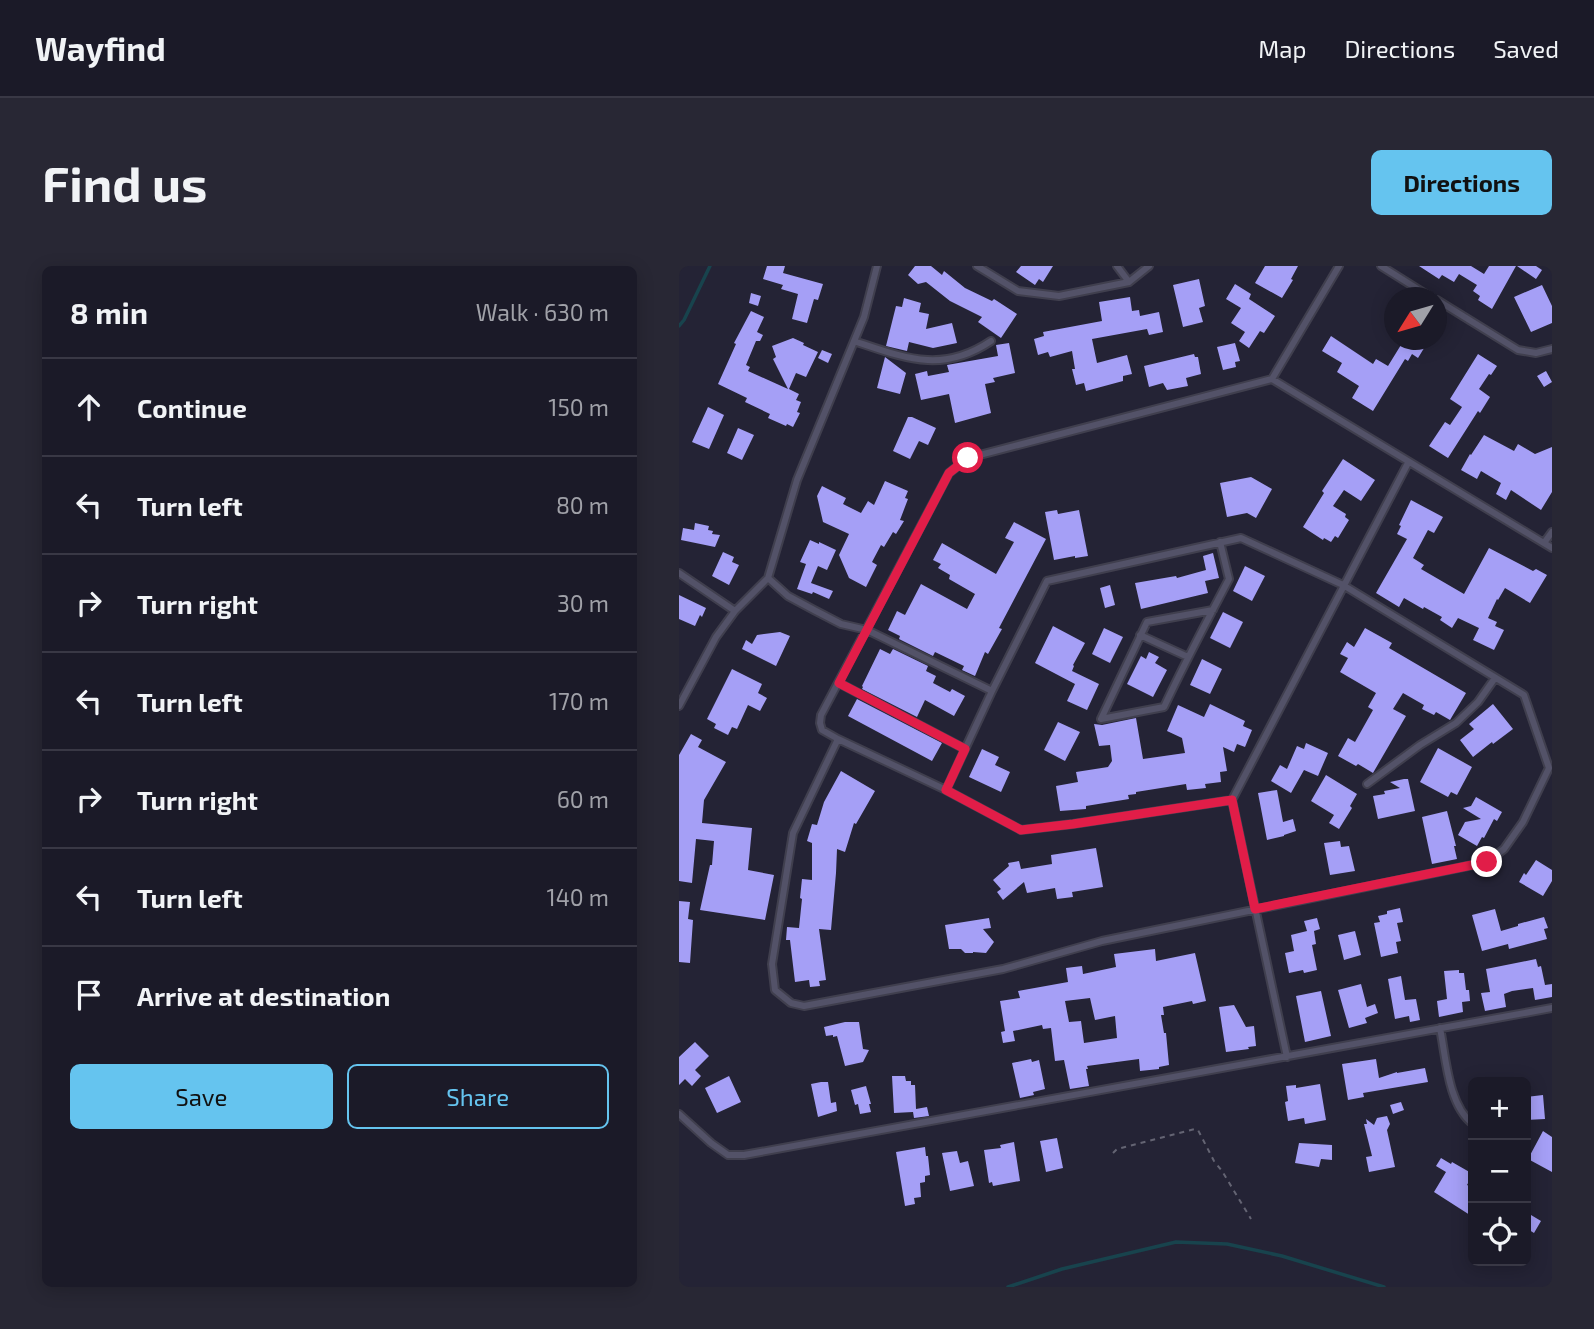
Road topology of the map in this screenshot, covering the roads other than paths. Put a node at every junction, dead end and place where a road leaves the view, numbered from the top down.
1 (877, 266) edge
2 (977, 266) edge
3 (1117, 266) edge
4 (1149, 266) edge
5 (1339, 266) edge
6 (1381, 266) edge
7 (1129, 282) junction
8 (1414, 287) edge
9 (1447, 306) edge
10 (854, 341) junction
11 (991, 341) dead end
12 (1552, 349) edge
13 (1272, 379) junction
14 (1408, 463) junction
15 (1552, 532) edge
16 (1220, 542) junction
17 (1544, 543) junction
18 (1552, 548) edge
19 (679, 573) edge
20 (768, 578) junction
21 (1343, 585) junction
22 (1213, 610) junction
23 (735, 611) junction
24 (867, 630) junction
25 (1140, 635) junction
26 (1188, 657) junction
27 (1495, 678) junction
28 (839, 683) junction
29 (992, 691) junction
30 (679, 706) edge
31 (838, 739) junction
32 (965, 749) junction
33 (1367, 784) dead end
34 (946, 790) junction
35 (1232, 800) junction
36 (1255, 909) junction
37 (1552, 1007) edge
38 (1440, 1028) junction
39 (1287, 1057) junction
40 (679, 1114) edge
41 (1468, 1120) edge

1 - 10 lane
2 - 7 lane
3 - 7 lane
4 - 7 lane
5 - 13 lane
6 - 8 lane
9 - 12 lane
10 - 11 lane
10 - 20 lane
13 - 14 lane
13 - 24 lane
14 - 17 lane
14 - 21 lane
15 - 17 lane
16 - 21 lane
16 - 22 lane
16 - 29 lane
17 - 18 lane
19 - 23 lane
20 - 23 lane
20 - 24 lane
21 - 27 lane
21 - 35 lane
22 - 25 lane
22 - 26 lane
23 - 30 lane
24 - 28 lane
24 - 29 lane
25 - 26 lane
25 - 26 lane
27 - 33 lane
27 - 36 lane
28 - 31 lane
28 - 32 lane
29 - 32 lane
31 - 34 lane
31 - 36 lane
32 - 34 lane
34 - 35 lane
35 - 36 lane
36 - 39 lane
37 - 38 lane
38 - 39 lane
38 - 41 lane
39 - 40 lane

